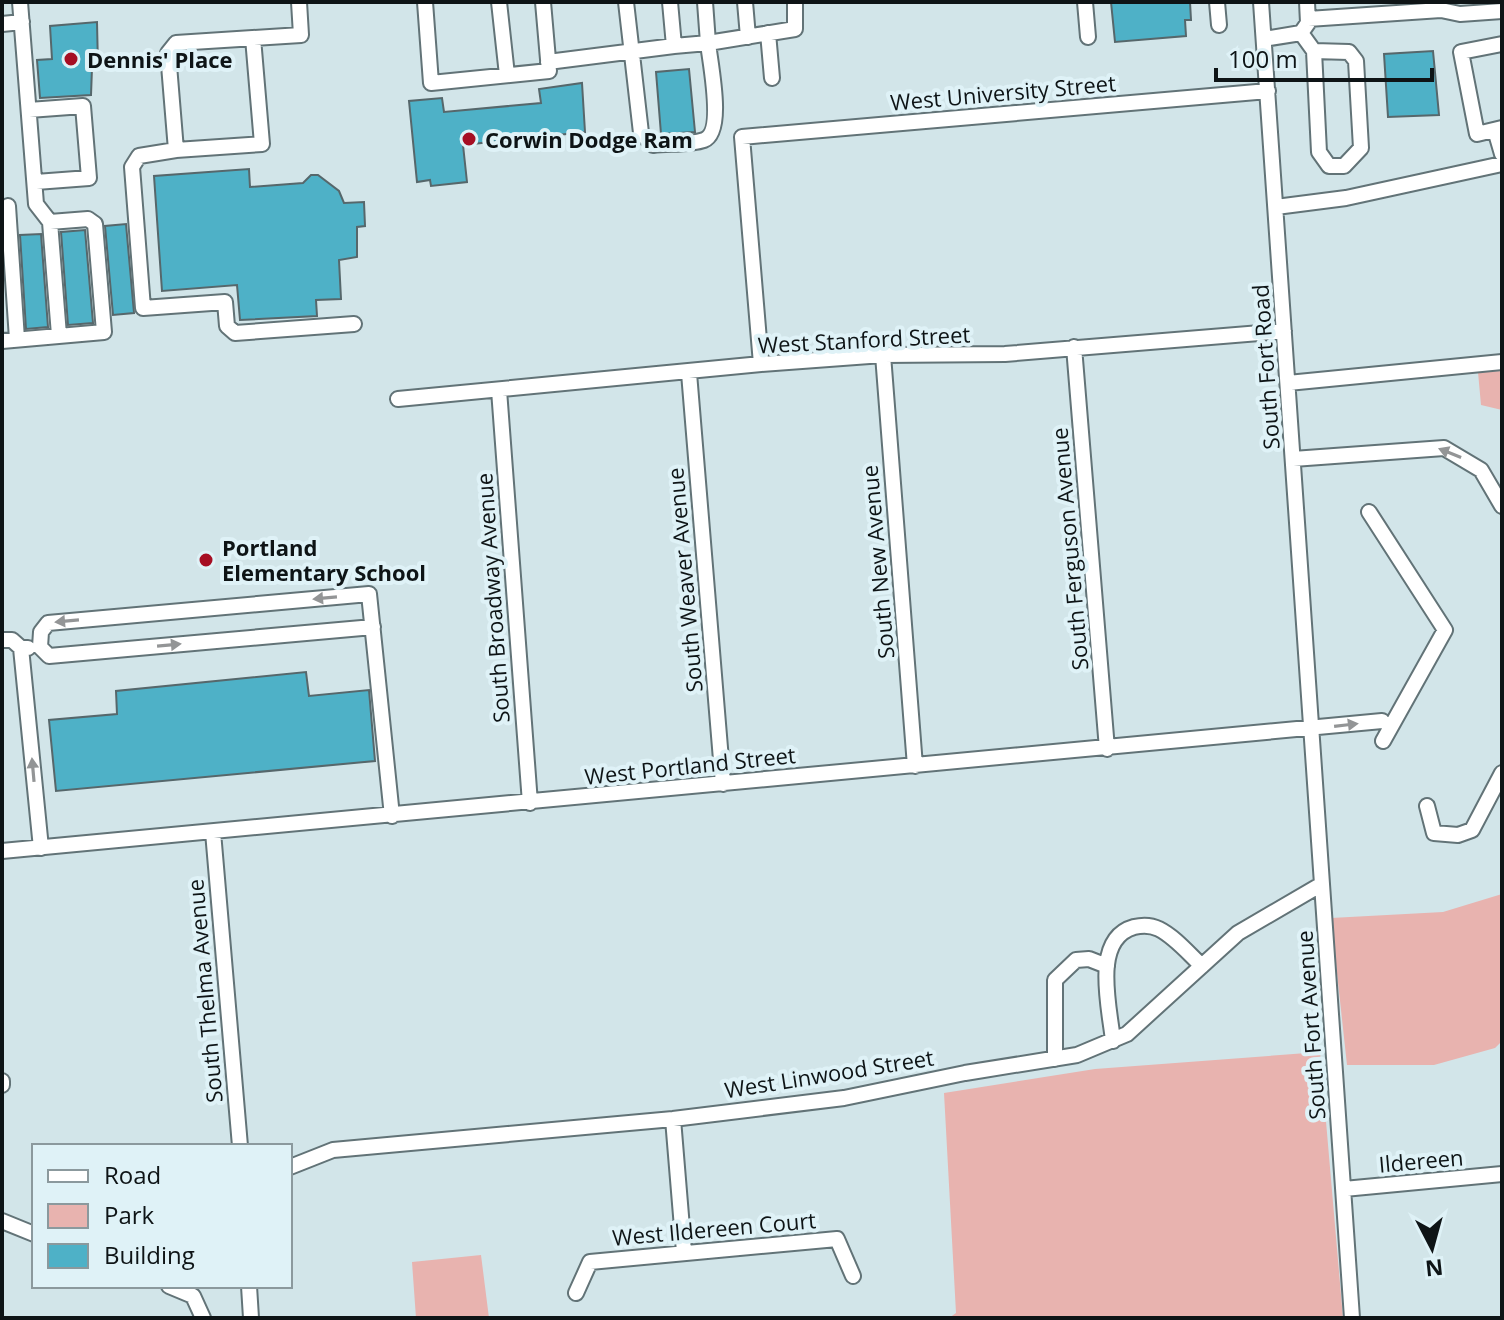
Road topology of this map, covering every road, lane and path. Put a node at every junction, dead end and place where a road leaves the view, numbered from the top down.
1 (20, 2) edge
2 (299, 2) edge
3 (425, 2) edge
4 (499, 2) edge
5 (543, 2) edge
6 (626, 2) edge
7 (670, 2) edge
8 (705, 2) edge
9 (745, 2) edge
10 (795, 2) edge
11 (1085, 2) edge
12 (1217, 2) edge
13 (1261, 2) edge
14 (1307, 2) edge
15 (1460, 8) edge
16 (1501, 8) edge
17 (1308, 19) junction
18 (22, 22) junction
19 (2, 24) edge
20 (1219, 25) dead end
21 (768, 33) junction
22 (1301, 33) junction
23 (748, 37) junction
24 (1088, 37) dead end
25 (253, 38) junction
26 (1264, 39) junction
27 (708, 43) junction
28 (1502, 44) edge
29 (674, 46) junction
30 (630, 51) junction
31 (1314, 51) junction
32 (548, 62) junction
33 (507, 75) junction
34 (772, 78) dead end
35 (1268, 91) junction
36 (29, 110) junction
37 (1498, 129) edge
38 (176, 150) junction
39 (1502, 154) edge
40 (1502, 164) edge
41 (36, 182) junction
42 (36, 204) junction
43 (5, 206) edge
44 (1276, 207) junction
45 (50, 222) junction
46 (354, 324) dead end
47 (1284, 331) junction
48 (59, 335) junction
49 (10, 340) edge
50 (1074, 347) junction
51 (883, 355) junction
52 (1502, 362) edge
53 (761, 364) junction
54 (689, 373) junction
55 (1288, 383) junction
56 (499, 390) junction
57 (398, 399) dead end
58 (1293, 459) junction
59 (1502, 506) edge
60 (1369, 512) dead end
61 (373, 627) junction
62 (2, 640) edge
63 (40, 647) junction
64 (21, 648) junction
65 (1382, 721) dead end
66 (1311, 729) junction
67 (1383, 741) dead end
68 (1107, 749) junction
69 (915, 766) junction
70 (1502, 773) edge
71 (723, 784) junction
72 (530, 803) junction
73 (1427, 806) dead end
74 (392, 816) junction
75 (213, 832) junction
76 (41, 848) junction
77 (2, 851) edge
78 (1322, 884) junction
79 (1107, 966) junction
80 (1202, 966) junction
81 (1113, 1041) junction
82 (1055, 1059) junction
83 (673, 1119) junction
84 (240, 1144) edge
85 (292, 1166) edge
86 (1502, 1174) edge
87 (1344, 1189) junction
88 (2, 1221) edge
89 (32, 1233) edge
90 (684, 1252) junction
91 (853, 1276) dead end
92 (174, 1288) edge
93 (249, 1288) edge
94 (576, 1293) dead end
95 (203, 1318) edge
96 (251, 1318) edge
97 (1352, 1318) edge

1 - 18 street
2 - 25 street
3 - 33 street
4 - 33 street
5 - 32 street
6 - 30 street
7 - 29 street
8 - 27 street
9 - 23 street
10 - 21 street
11 - 24 street
12 - 20 street
13 - 26 street, South Fort Road
14 - 17 street
15 - 16 street
15 - 17 street
17 - 22 street
18 - 19 street
18 - 36 street
21 - 23 street
21 - 34 street
22 - 26 street
22 - 31 street
23 - 27 street
25 - 38 street
25 - 38 street
26 - 35 street, South Fort Road
27 - 29 street
27 - 30 street
28 - 37 street
29 - 30 street
30 - 32 street
31 - 31 street
32 - 33 street
35 - 44 street, South Fort Road
35 - 53 street, West University Street
36 - 41 street
36 - 41 street
37 - 39 street
38 - 46 street
40 - 44 street
41 - 42 street
42 - 43 street
42 - 45 street
43 - 49 street
44 - 47 street, South Fort Road
45 - 48 street
45 - 48 street
47 - 50 street, West Stanford Street
47 - 55 street, South Fort Road
48 - 49 street
50 - 51 street, West Stanford Street
50 - 68 street, South Ferguson Avenue
51 - 53 street, West Stanford Street
51 - 69 street, South New Avenue
52 - 55 street
53 - 54 street, West Stanford Street
54 - 56 street, West Stanford Street
54 - 71 street, South Weaver Avenue
55 - 58 street, South Fort Road
56 - 57 street, West Stanford Street
56 - 72 street, South Broadway Avenue
59 -> 58 street
58 - 66 street, South Fort Road
60 - 67 street
63 -> 61 street
61 -> 63 street
61 - 74 street
62 - 64 street
63 - 64 street
76 -> 64 street
66 -> 65 street, West Portland Street
66 - 68 street, West Portland Street
66 - 78 street, South Fort Avenue
68 - 69 street, West Portland Street
69 - 71 street, West Portland Street
70 - 73 street
71 - 72 street, West Portland Street
72 - 74 street, West Portland Street
74 - 75 street, West Portland Street
75 - 76 street, West Portland Street
75 - 84 street, South Thelma Avenue
76 - 77 street, West Portland Street
78 - 80 street, West Linwood Street
78 - 87 street, South Fort Avenue
79 - 80 street
79 - 81 street
79 - 82 street
80 - 81 street, West Linwood Street
81 - 82 street, West Linwood Street
82 - 83 street, West Linwood Street
83 - 85 street, West Linwood Street
83 - 90 street
86 - 87 street, Ildereen
87 - 97 street, South Fort Avenue
88 - 89 street
90 - 91 street, West Ildereen Court
90 - 94 street, West Ildereen Court
92 - 95 street
93 - 96 street

